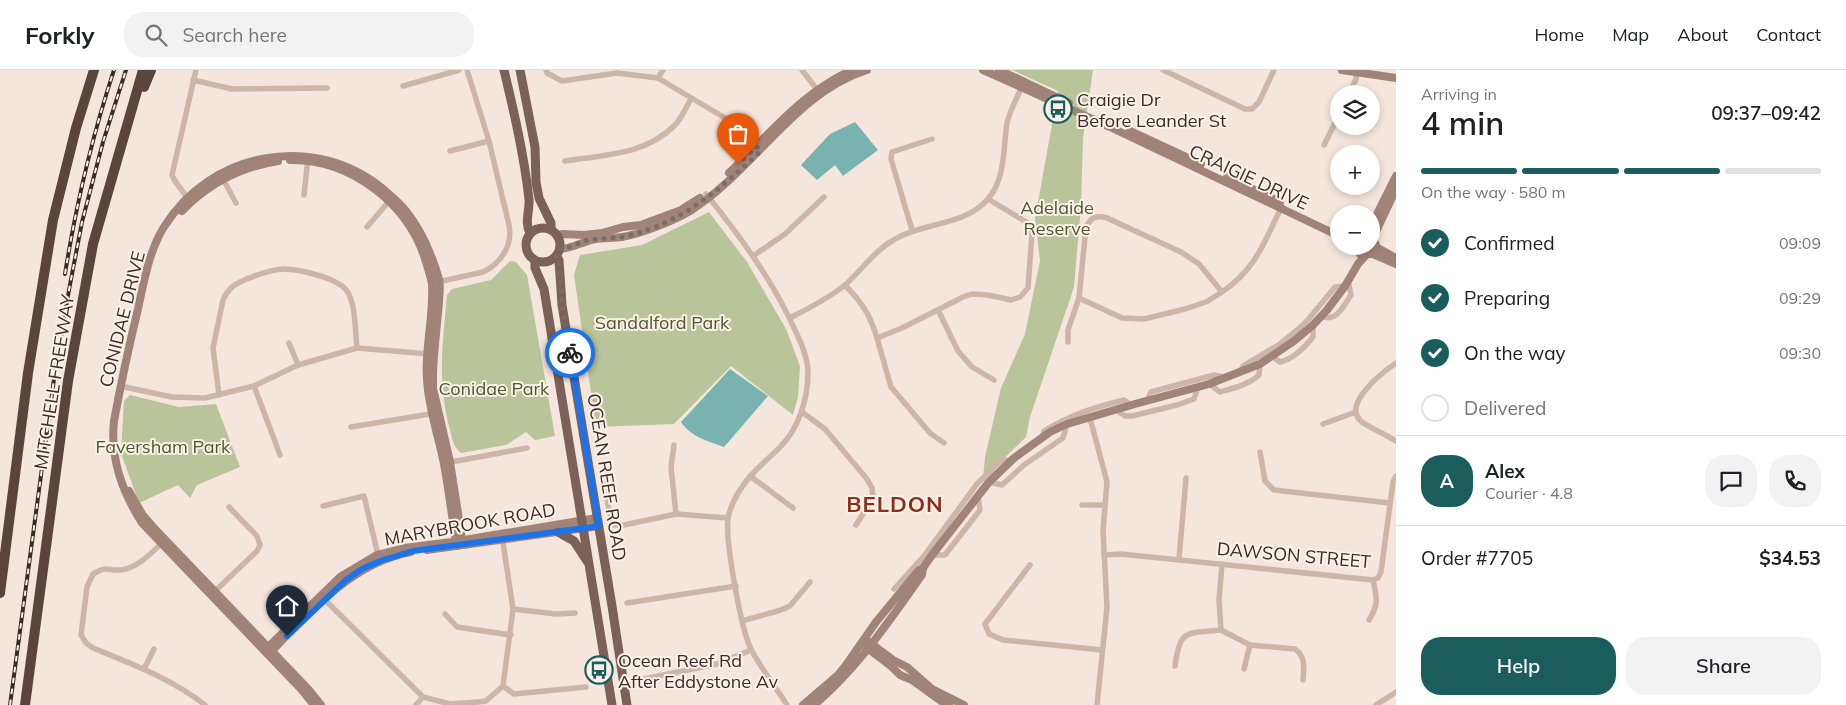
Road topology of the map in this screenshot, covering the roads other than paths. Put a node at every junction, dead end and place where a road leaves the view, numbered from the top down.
1 (94, 70) edge
2 (143, 70) edge
3 (151, 70) edge
4 (196, 70) edge
5 (459, 70) edge
6 (467, 70) edge
7 (504, 70) edge
8 (520, 70) edge
9 (546, 70) edge
10 (663, 70) edge
11 (802, 70) edge
12 (852, 70) edge
13 (867, 70) edge
14 (983, 70) edge
15 (999, 70) edge
16 (1163, 70) edge
17 (1274, 70) edge
18 (1342, 70) edge
19 (1357, 72) junction
20 (658, 78) junction
21 (1396, 78) edge
22 (193, 80) junction
23 (1022, 84) junction
24 (1354, 85) edge
25 (403, 86) dead end
26 (327, 88) dead end
27 (819, 91) junction
28 (691, 99) junction
29 (125, 131) junction
30 (1330, 133) edge
31 (932, 139) dead end
32 (488, 141) junction
33 (1324, 145) dead end
34 (759, 149) junction
35 (450, 152) dead end
36 (308, 159) junction
37 (565, 160) dead end
38 (221, 176) junction
39 (1396, 176) edge
40 (1396, 189) edge
41 (304, 195) dead end
42 (708, 196) junction
43 (824, 197) dead end
44 (189, 199) junction
45 (391, 199) junction
46 (988, 199) junction
47 (236, 203) dead end
48 (1282, 206) junction
49 (1380, 208) edge
50 (1380, 221) edge
51 (1330, 226) edge
52 (367, 227) dead end
53 (912, 230) junction
54 (1330, 231) edge
55 (530, 232) junction
56 (554, 232) junction
57 (558, 253) junction
58 (1380, 254) edge
59 (1357, 255) edge
60 (1368, 255) edge
61 (1378, 255) edge
62 (753, 256) junction
63 (1396, 258) edge
64 (535, 261) junction
65 (1358, 264) junction
66 (1396, 264) edge
67 (436, 282) junction
68 (1347, 283) junction
69 (845, 285) junction
70 (1222, 292) junction
71 (1079, 298) junction
72 (938, 310) junction
73 (790, 318) junction
74 (877, 338) junction
75 (289, 342) dead end
76 (1068, 342) dead end
77 (357, 348) junction
78 (430, 354) junction
79 (1396, 363) edge
80 (1260, 364) junction
81 (298, 365) junction
82 (1240, 373) junction
83 (1227, 378) junction
84 (994, 380) dead end
85 (1209, 384) junction
86 (254, 386) junction
87 (122, 387) junction
88 (1198, 387) junction
89 (219, 395) junction
90 (1147, 401) junction
91 (1131, 405) junction
92 (1116, 410) junction
93 (802, 412) junction
94 (1356, 412) junction
95 (435, 414) junction
96 (1090, 418) junction
97 (1067, 424) junction
98 (1323, 424) dead end
99 (351, 427) dead end
100 (1042, 438) junction
101 (1396, 441) edge
102 (944, 444) dead end
103 (674, 445) dead end
104 (527, 448) dead end
105 (1260, 452) dead end
106 (280, 455) dead end
107 (1010, 461) junction
108 (447, 463) junction
109 (608, 473) dead end
110 (750, 476) junction
111 (1396, 476) edge
112 (1186, 478) dead end
113 (989, 482) junction
114 (978, 496) junction
115 (1390, 503) junction
116 (1082, 505) dead end
117 (1105, 505) junction
118 (323, 506) dead end
119 (229, 507) dead end
120 (793, 508) dead end
121 (676, 514) junction
122 (728, 518) junction
123 (598, 522) junction
124 (583, 524) junction
125 (856, 525) dead end
126 (558, 532) junction
127 (502, 537) junction
128 (942, 537) junction
129 (163, 542) junction
130 (459, 543) junction
131 (932, 555) junction
132 (1104, 555) junction
133 (378, 558) junction
134 (1179, 560) junction
135 (1222, 564) junction
136 (1030, 565) dead end
137 (590, 566) junction
138 (1373, 580) junction
139 (810, 582) dead end
140 (736, 586) junction
141 (894, 589) dead end
142 (0, 593) edge
143 (213, 594) junction
144 (322, 597) junction
145 (628, 604) dead end
146 (513, 609) junction
147 (575, 613) dead end
148 (445, 614) dead end
149 (1369, 620) dead end
150 (742, 621) junction
151 (1221, 630) junction
152 (510, 635) junction
153 (867, 644) junction
154 (1250, 645) junction
155 (154, 649) dead end
156 (751, 650) junction
157 (1102, 650) junction
158 (268, 651) junction
159 (1176, 666) dead end
160 (144, 669) junction
161 (1244, 669) dead end
162 (644, 680) dead end
163 (1304, 680) dead end
164 (504, 686) junction
165 (586, 686) dead end
166 (1396, 692) edge
167 (423, 697) junction
168 (941, 701) edge
169 (25, 705) edge
170 (205, 705) edge
171 (314, 705) edge
172 (321, 705) edge
173 (416, 705) edge
174 (612, 705) edge
175 (628, 705) edge
176 (787, 705) edge
177 (803, 705) edge
178 (814, 705) edge
179 (950, 705) edge
180 (964, 705) edge
181 (1097, 705) edge
182 (1376, 705) edge

1 - 142 highway, MITCHELL FREEWAY
2 - 29 highway, MITCHELL FREEWAY
3 - 29 highway
4 - 22 street
5 - 25 street
6 - 32 street
7 - 55 main road
8 - 56 main road
9 - 20 street
10 - 20 street
11 - 27 street
12 - 27 main road
13 - 27 main road
14 - 23 main road, CRAIGIE DRIVE
15 - 23 main road, CRAIGIE DRIVE
16 - 17 street
18 - 19 main road
19 - 21 main road
19 - 24 street
20 - 28 street
22 - 26 street
22 - 44 street
23 - 46 street
23 - 48 main road, CRAIGIE DRIVE
27 - 34 main road
28 - 34 street
28 - 37 street
29 - 169 highway, MITCHELL FREEWAY
30 - 33 street
31 - 53 street
32 - 35 street
32 - 67 street
34 - 42 main road
36 - 38 main road, CONIDAE DRIVE
36 - 41 street
36 - 45 main road, CONIDAE DRIVE
38 - 44 main road, CONIDAE DRIVE
38 - 47 street
39 - 49 main road
40 - 50 main road
42 - 56 main road
42 - 57 main road
42 - 62 street
43 - 62 street
44 - 87 main road, CONIDAE DRIVE
45 - 52 street
45 - 67 main road, CONIDAE DRIVE
46 - 53 street
46 - 72 street
48 - 51 main road, CRAIGIE DRIVE
48 - 54 main road, CRAIGIE DRIVE
48 - 70 street
53 - 69 street
55 - 56 main road
55 - 64 main road
56 - 57 main road
57 - 64 main road
57 - 123 main road, OCEAN REEF ROAD
58 - 63 main road
59 - 65 main road
60 - 65 main road
61 - 66 main road
62 - 73 street
64 - 124 main road, OCEAN REEF ROAD
65 - 68 main road
67 - 78 main road, CONIDAE DRIVE
68 - 80 main road
68 - 82 street
69 - 73 street
69 - 74 street
70 - 71 street
70 - 71 street
71 - 76 street
72 - 74 street
72 - 84 street
73 - 93 street
74 - 102 street
75 - 81 street
77 - 78 street
77 - 81 street
77 - 89 street
78 - 95 main road, CONIDAE DRIVE
79 - 94 street
80 - 82 main road
80 - 85 street
81 - 86 street
82 - 83 main road
83 - 85 main road
83 - 90 street
85 - 88 main road
86 - 89 street
86 - 106 street
87 - 89 street
87 - 129 main road, CONIDAE DRIVE
88 - 90 main road
88 - 92 street
90 - 91 main road
91 - 92 main road
91 - 100 street
92 - 96 main road
93 - 110 street
93 - 125 street
94 - 98 street
94 - 101 street
95 - 99 street
95 - 108 main road, CONIDAE DRIVE
96 - 97 main road
96 - 117 street
97 - 100 main road
97 - 113 street
100 - 107 main road
103 - 121 street
104 - 108 street
105 - 115 street
107 - 113 main road
107 - 128 street
108 - 130 main road, CONIDAE DRIVE
109 - 121 street
110 - 120 street
110 - 122 street
111 - 115 street, DAWSON STREET
112 - 134 street
113 - 114 main road
114 - 128 main road
114 - 131 street
115 - 138 street, DAWSON STREET
116 - 117 street
117 - 132 street
118 - 133 street
119 - 143 street
121 - 122 street
122 - 140 street
123 - 124 main road, MARYBROOK ROAD
123 - 175 main road, OCEAN REEF ROAD
124 - 126 main road, MARYBROOK ROAD
124 - 127 main road, MARYBROOK ROAD
124 - 137 main road, OCEAN REEF ROAD
126 - 127 main road, MARYBROOK ROAD
126 - 137 main road
127 - 130 main road, MARYBROOK ROAD
127 - 146 street
128 - 131 main road
128 - 141 street
129 - 143 main road, CONIDAE DRIVE
129 - 160 street
130 - 133 main road, MARYBROOK ROAD
131 - 153 main road
132 - 134 street, DAWSON STREET
132 - 157 street
133 - 144 main road, MARYBROOK ROAD
134 - 135 street, DAWSON STREET
135 - 138 street, DAWSON STREET
135 - 151 street
136 - 157 street
137 - 174 main road, OCEAN REEF ROAD
138 - 149 street
139 - 150 street
140 - 145 street
140 - 150 street
143 - 158 main road, CONIDAE DRIVE
144 - 158 main road, MARYBROOK ROAD
144 - 167 street
146 - 147 street
146 - 152 street
148 - 152 street
150 - 156 street
151 - 154 street
151 - 159 street
152 - 164 street
153 - 168 main road
153 - 177 main road
153 - 178 main road
154 - 161 street
154 - 163 street
155 - 160 street
156 - 162 street
156 - 176 street
157 - 181 street
158 - 171 main road, CONIDAE DRIVE
158 - 172 main road, CONIDAE DRIVE
160 - 170 street
164 - 165 street
164 - 167 street
166 - 182 street
167 - 173 street
168 - 179 main road
168 - 180 main road

